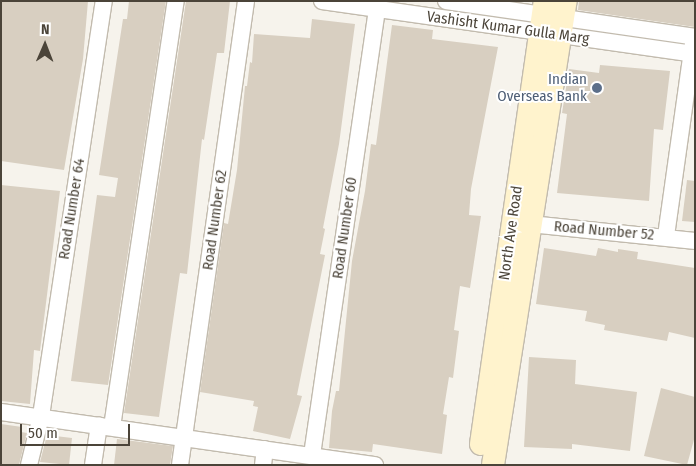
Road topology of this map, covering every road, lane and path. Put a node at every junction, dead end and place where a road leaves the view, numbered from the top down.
1 (104, 1) edge
2 (176, 1) edge
3 (246, 1) edge
4 (322, 1) edge
5 (446, 1) edge
6 (378, 5) edge
7 (553, 17) edge
8 (694, 37) edge
9 (693, 54) edge
10 (522, 223) junction
11 (666, 236) junction
12 (695, 241) edge
13 (1, 412) edge
14 (41, 416) junction
15 (106, 426) junction
16 (184, 438) junction
17 (312, 455) junction
18 (264, 457) edge
19 (29, 465) edge
20 (93, 465) edge
21 (180, 465) edge
22 (375, 465) edge
23 (478, 465) edge
24 (493, 465) edge

1 - 14 street, Road Number 64
2 - 15 street
3 - 16 street, Road Number 62
4 - 6 street, Vashisht Kumar Gulla Marg
5 - 7 street, Vashisht Kumar Gulla Marg
6 - 7 street, Vashisht Kumar Gulla Marg
6 - 17 street, Road Number 60
7 - 8 street, Vashisht Kumar Gulla Marg
7 - 9 street, Vashisht Kumar Gulla Marg
7 - 10 street, North Ave Road
8 - 9 street
9 - 11 street
10 - 11 street, Road Number 52
10 - 23 street, North Ave Road
10 - 24 street
11 - 12 street, Road Number 52
13 - 14 street
14 - 15 street
14 - 19 street, Road Number 64
15 - 16 street
15 - 20 street
16 - 18 street
16 - 21 street, Road Number 62
17 - 18 street
17 - 22 street

